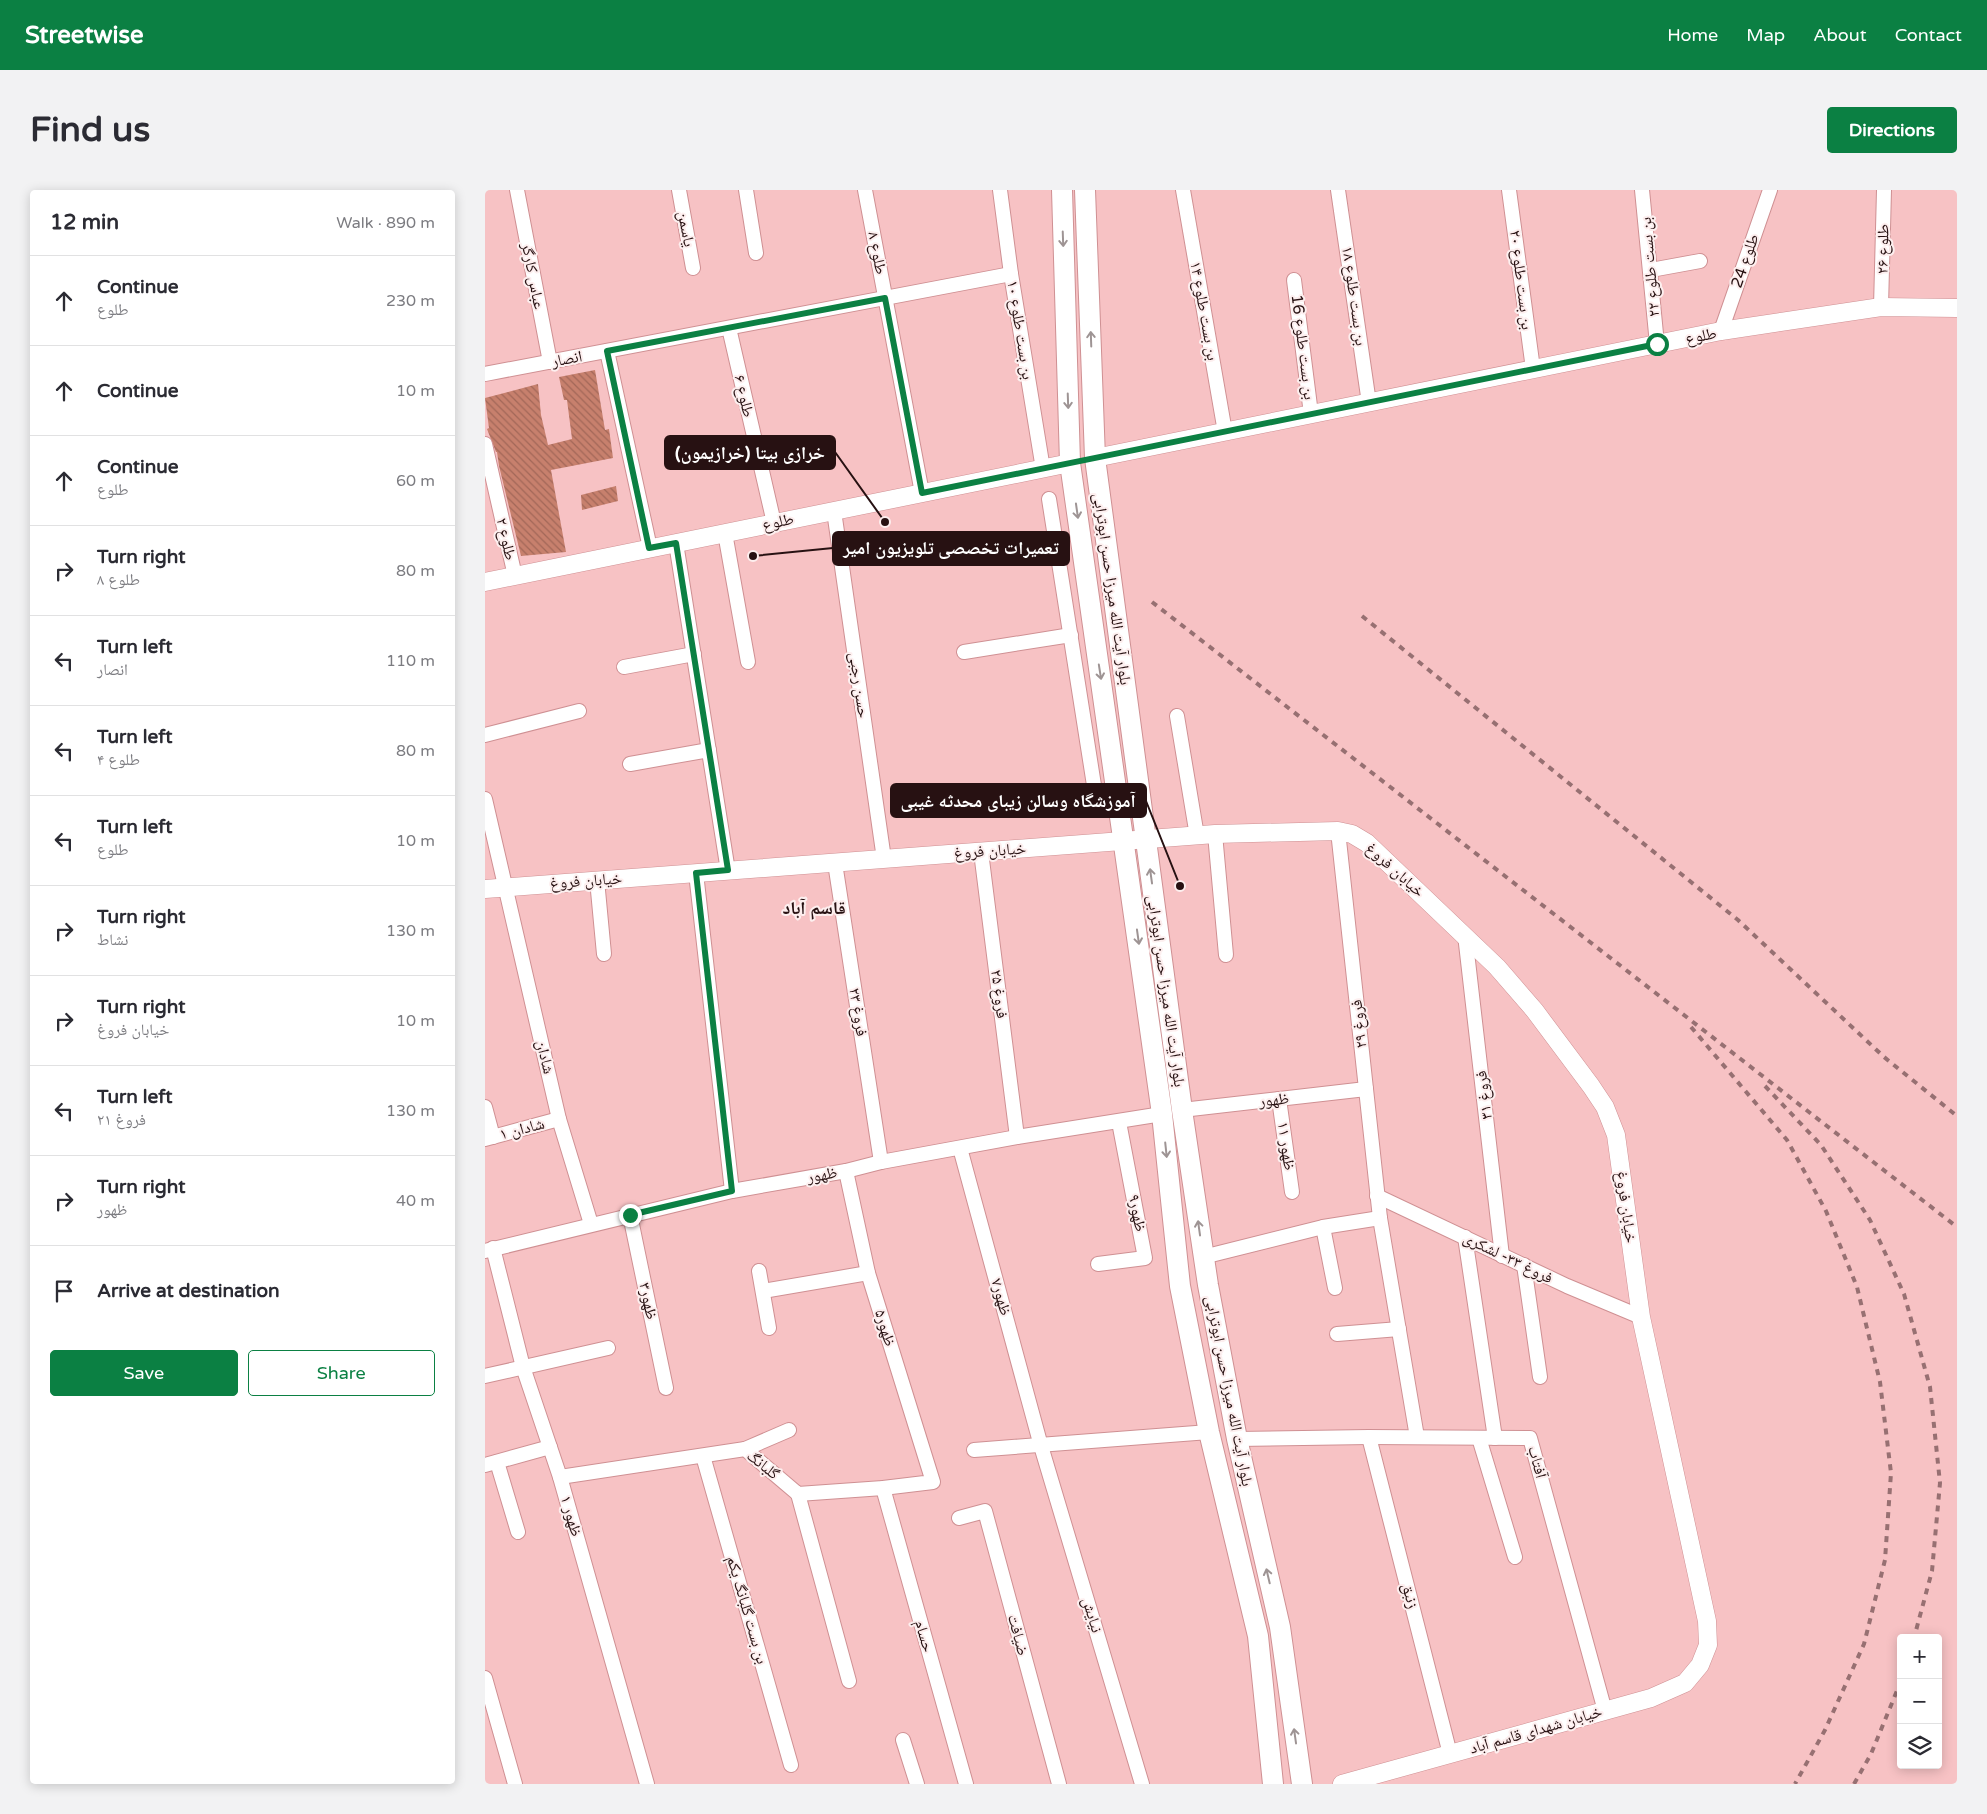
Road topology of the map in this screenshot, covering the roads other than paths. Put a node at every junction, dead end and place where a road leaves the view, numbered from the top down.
1 (517, 190) edge
2 (679, 190) edge
3 (745, 190) edge
4 (865, 190) edge
5 (1000, 190) edge
6 (1062, 190) edge
7 (1085, 190) edge
8 (1183, 190) edge
9 (1338, 190) edge
10 (1509, 190) edge
11 (1642, 190) edge
12 (1769, 190) edge
13 (1885, 190) edge
14 (756, 253) dead end
15 (1700, 261) dead end
16 (693, 268) dead end
17 (1651, 270) junction
18 (1011, 274) junction
19 (1294, 280) dead end
20 (885, 298) junction
21 (1881, 307) junction
22 (1957, 308) edge
23 (729, 328) junction
24 (1721, 332) junction
25 (1657, 344) junction
26 (607, 351) junction
27 (549, 362) junction
28 (1533, 369) junction
29 (485, 374) edge
30 (1369, 402) junction
31 (1311, 414) junction
32 (1225, 432) junction
33 (485, 444) edge
34 (1095, 458) junction
35 (1070, 463) junction
36 (1043, 469) junction
37 (922, 493) junction
38 (1049, 499) dead end
39 (834, 511) junction
40 (774, 523) junction
41 (725, 533) junction
42 (676, 543) junction
43 (1081, 544) junction
44 (649, 548) junction
45 (1057, 549) junction
46 (515, 576) junction
47 (485, 582) edge
48 (1071, 635) junction
49 (964, 652) dead end
50 (694, 654) junction
51 (748, 662) dead end
52 (624, 668) dead end
53 (579, 711) dead end
54 (1177, 716) dead end
55 (485, 735) edge
56 (1111, 743) junction
57 (1088, 747) junction
58 (709, 750) junction
59 (630, 764) dead end
60 (1096, 798) dead end
61 (485, 799) edge
62 (1338, 831) junction
63 (1215, 834) junction
64 (1197, 836) junction
65 (1146, 840) junction
66 (1125, 841) junction
67 (981, 852) junction
68 (884, 859) junction
69 (835, 863) junction
70 (728, 870) junction
71 (696, 873) junction
72 (597, 880) junction
73 (505, 887) junction
74 (485, 889) edge
75 (1465, 935) junction
76 (604, 954) dead end
77 (1226, 955) dead end
78 (1366, 1090) junction
79 (1279, 1099) junction
80 (485, 1107) edge
81 (1182, 1110) junction
82 (1162, 1114) junction
83 (559, 1119) junction
84 (1119, 1122) junction
85 (1017, 1136) junction
86 (489, 1138) edge
87 (960, 1148) junction
88 (881, 1162) junction
89 (846, 1171) junction
90 (732, 1191) junction
91 (1292, 1192) dead end
92 (1377, 1196) junction
93 (630, 1215) junction
94 (1380, 1218) junction
95 (591, 1224) junction
96 (1323, 1227) junction
97 (1465, 1238) junction
98 (489, 1249) edge
99 (1503, 1256) junction
100 (1203, 1257) junction
101 (1098, 1264) dead end
102 (1524, 1265) junction
103 (759, 1271) dead end
104 (868, 1273) junction
105 (1335, 1288) dead end
106 (763, 1291) junction
107 (1641, 1316) junction
108 (769, 1328) dead end
109 (1399, 1329) junction
110 (1337, 1334) dead end
111 (608, 1348) dead end
112 (523, 1367) junction
113 (485, 1376) edge
114 (1540, 1377) dead end
115 (666, 1388) dead end
116 (789, 1430) dead end
117 (1209, 1432) junction
118 (1369, 1437) junction
119 (1417, 1437) junction
120 (1479, 1438) junction
121 (1495, 1438) junction
122 (1237, 1439) junction
123 (1041, 1446) junction
124 (551, 1447) junction
125 (745, 1449) junction
126 (974, 1450) dead end
127 (703, 1456) junction
128 (491, 1464) edge
129 (560, 1478) junction
130 (883, 1488) junction
131 (798, 1494) junction
132 (959, 1518) dead end
133 (518, 1532) dead end
134 (1515, 1557) dead end
135 (1708, 1645) joint
136 (485, 1678) edge
137 (849, 1681) dead end
138 (488, 1700) edge
139 (1605, 1711) junction
140 (903, 1740) dead end
141 (1450, 1754) junction
142 (791, 1764) dead end
143 (515, 1784) edge
144 (647, 1784) edge
145 (917, 1784) edge
146 (966, 1784) edge
147 (1059, 1784) edge
148 (1142, 1784) edge
149 (1273, 1784) edge
150 (1302, 1784) edge
151 (1342, 1784) edge

1 - 27 street, عباس کارگر
2 - 16 street, یاسمن
3 - 14 street
4 - 20 street, طلوع ۸
5 - 18 street, بن بست طلوع ۱۰
6 -> 35 main road, بلوار آیت الله میرزا حسن ابوترابی
34 -> 7 main road, بلوار آیت الله میرزا حسن ابوترابی
8 - 32 street, بن بست طلوع ۱۴
9 - 30 street, بن بست طلوع ۱۸
10 - 28 street, بن بست طلوع ۲۰
11 - 17 street, بن بست طلوع ۲۲
12 - 24 street, طلوع 24
13 - 21 street, طلوع ۲۶
15 - 17 street
17 - 25 street, بن بست طلوع ۲۲
18 - 20 street, انصار
18 - 36 street, بن بست طلوع ۱۰
19 - 31 street, بن بست طلوع 16
20 - 23 street, انصار
20 - 37 street, طلوع ۸
21 - 22 street, طلوع
21 - 24 street, طلوع
23 - 26 street, انصار
23 - 40 street, طلوع ۶
24 - 25 street, طلوع
25 - 28 street, طلوع
26 - 27 street, انصار
26 - 44 street
27 - 29 street, انصار
28 - 30 street, طلوع
30 - 31 street, طلوع
31 - 32 street, طلوع
32 - 34 street, طلوع
33 - 46 street, طلوع ۲
34 - 35 main road
34 - 65 main road, بلوار آیت الله میرزا حسن ابوترابی
35 - 36 street, طلوع
35 -> 43 main road, بلوار آیت الله میرزا حسن ابوترابی
36 - 37 street, طلوع
37 - 39 street, طلوع
38 - 45 street
39 - 40 street, طلوع
39 - 68 street, حسن رجبی
40 - 41 street, طلوع
41 - 42 street, طلوع
41 - 51 street
42 - 44 street, طلوع
42 - 50 street
43 - 45 street
43 -> 56 main road, بلوار آیت الله میرزا حسن ابوترابی
44 - 46 street, طلوع
45 - 48 street
46 - 47 street, طلوع
48 - 49 street
48 - 57 street
50 - 52 street
50 - 58 street
53 - 55 street
54 - 64 street
56 - 57 street
56 - 66 main road, بلوار آیت الله میرزا حسن ابوترابی
57 - 60 street
58 - 59 street
58 - 70 street
61 - 73 street, شادان
62 - 63 street, خیابان فروغ
62 - 75 street, خیابان فروغ
62 - 78 street, فروغ ۲۹
63 - 64 street, خیابان فروغ
63 - 77 street
64 - 65 street, خیابان فروغ
65 - 66 street, خیابان فروغ
81 -> 65 main road, بلوار آیت الله میرزا حسن ابوترابی
66 - 67 street, خیابان فروغ
66 -> 82 main road, بلوار آیت الله میرزا حسن ابوترابی
67 - 68 street, خیابان فروغ
67 - 85 street, فروغ ۲۵
68 - 69 street, خیابان فروغ
69 - 70 street, خیابان فروغ
69 - 88 street, فروغ ۲۳
70 - 71 street, خیابان فروغ
71 - 72 street, خیابان فروغ
71 - 90 street
72 - 73 street, خیابان فروغ
72 - 76 street
73 - 74 street, خیابان فروغ
73 - 83 street, شادان
75 - 99 street, فروغ ۳۱
75 - 107 street, خیابان فروغ
78 - 79 street, ظهور
78 - 92 street, فروغ ۲۹
79 - 81 street, ظهور
79 - 91 street, ظهور ۱۱
80 - 86 street
100 -> 81 main road, بلوار آیت الله میرزا حسن ابوترابی
82 - 84 street, ظهور
82 -> 117 main road, بلوار آیت الله میرزا حسن ابوترابی
83 - 86 street, شادان ۱
83 - 95 street, شادان
84 - 85 street, ظهور
84 - 101 street, ظهور۹
85 - 87 street, ظهور
87 - 88 street, ظهور
87 - 123 street, ظهور۷
88 - 89 street, ظهور
89 - 90 street, ظهور
89 - 104 street, ظهور۵
90 - 93 street, ظهور
92 - 94 street, فروغ ۲۹
92 - 97 street, فروغ ۳۳- لشکری
93 - 95 street, ظهور
93 - 115 street, ظهور۳
94 - 96 street
94 - 109 street, فروغ ۲۹
95 - 98 street, ظهور
96 - 100 street
96 - 105 street
97 - 99 street, فروغ ۳۳- لشکری
97 - 121 street
98 - 112 street, ظهور ۱
99 - 102 street, فروغ ۳۳- لشکری
100 - 122 main road, بلوار آیت الله میرزا حسن ابوترابی
102 - 107 street, فروغ ۳۳- لشکری
102 - 114 street
103 - 106 street
104 - 106 street
104 - 130 street, ظهور۵
106 - 108 street
107 - 135 street, خیابان فروغ
109 - 110 street
109 - 119 street, فروغ ۲۹
111 - 112 street
112 - 113 street
112 - 124 street, ظهور ۱
116 - 125 street
117 - 123 street
117 - 149 main road, بلوار آیت الله میرزا حسن ابوترابی
118 - 119 street, آفتاب
118 - 122 street, آفتاب
118 - 141 street, زنبق
119 - 120 street, آفتاب
120 - 121 street, آفتاب
120 - 134 street
121 - 139 street, آفتاب
150 -> 122 main road, بلوار آیت الله میرزا حسن ابوترابی
123 - 126 street
123 - 148 street, نيايش
124 - 128 street
124 - 129 street, ظهور ۱
125 - 127 street, گلبانگ
125 - 131 street, گلبانگ
127 - 129 street, گلبانگ
127 - 142 street, بن بست گلبانگ یکم
128 - 133 street
129 - 144 street, ظهور ۱
130 - 131 street
130 - 146 street, حسام
131 - 137 street
132 - 147 street, ضیافت
135 - 139 street, خیابان شهدای قاسم آباد
136 - 138 street
138 - 143 street
139 - 141 street, خیابان شهدای قاسم آباد
140 - 145 street
141 - 151 street, خیابان شهدای قاسم آباد

